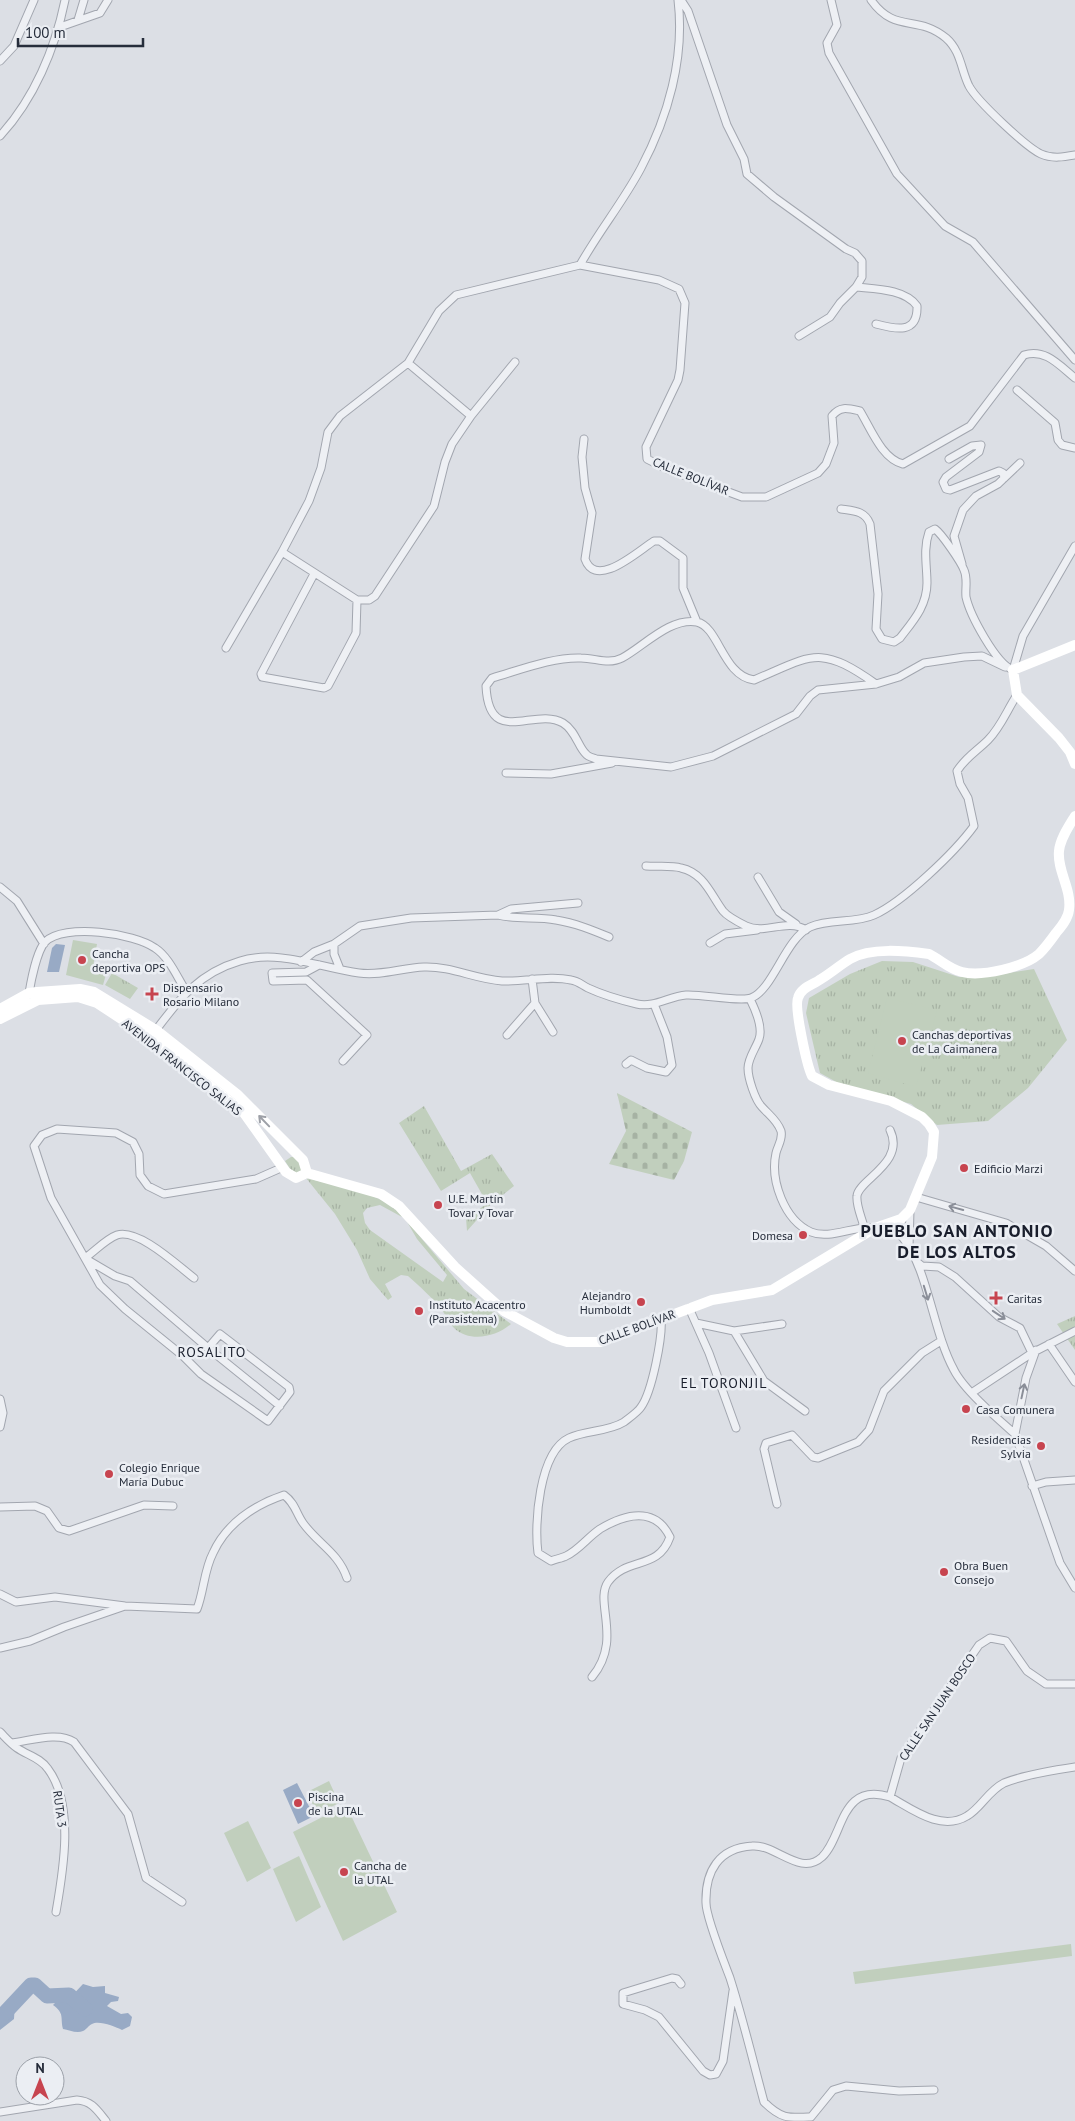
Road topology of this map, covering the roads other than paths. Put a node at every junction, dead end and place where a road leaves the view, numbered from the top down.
1 (34, 0) edge
2 (65, 0) edge
3 (84, 0) edge
4 (108, 0) edge
5 (680, 0) edge
6 (831, 0) edge
7 (871, 0) edge
8 (78, 20) junction
9 (60, 27) junction
10 (0, 61) edge
11 (0, 136) edge
12 (1075, 155) edge
13 (580, 265) junction
14 (856, 287) junction
15 (876, 324) dead end
16 (799, 336) dead end
17 (1075, 360) edge
18 (515, 362) dead end
19 (408, 363) junction
20 (1075, 378) edge
21 (1017, 390) dead end
22 (471, 416) junction
23 (584, 439) dead end
24 (1075, 448) edge
25 (949, 459) dead end
26 (1020, 463) dead end
27 (1004, 478) junction
28 (842, 510) dead end
29 (1075, 546) edge
30 (282, 552) junction
31 (964, 569) junction
32 (314, 574) junction
33 (357, 600) junction
34 (697, 622) junction
35 (1075, 646) edge
36 (226, 648) dead end
37 (1009, 668) junction
38 (876, 684) junction
39 (1017, 696) junction
40 (615, 763) junction
41 (1075, 764) edge
42 (506, 773) dead end
43 (1075, 816) edge
44 (646, 866) dead end
45 (758, 877) dead end
46 (0, 887) edge
47 (578, 903) dead end
48 (498, 915) junction
49 (804, 928) junction
50 (760, 929) junction
51 (609, 937) dead end
52 (710, 943) dead end
53 (44, 944) junction
54 (334, 944) junction
55 (301, 962) junction
56 (319, 965) junction
57 (340, 969) junction
58 (532, 979) junction
59 (186, 991) junction
60 (29, 993) junction
61 (750, 999) junction
62 (535, 1003) junction
63 (654, 1004) junction
64 (0, 1009) edge
65 (0, 1019) edge
66 (156, 1030) junction
67 (553, 1032) dead end
68 (507, 1035) dead end
69 (343, 1061) dead end
70 (626, 1064) dead end
71 (890, 1130) dead end
72 (298, 1156) junction
73 (283, 1170) junction
74 (307, 1173) junction
75 (916, 1198) junction
76 (910, 1210) junction
77 (875, 1227) junction
78 (909, 1247) junction
79 (85, 1258) junction
80 (916, 1261) junction
81 (1075, 1271) edge
82 (194, 1278) dead end
83 (689, 1308) junction
84 (661, 1318) junction
85 (696, 1323) junction
86 (782, 1324) dead end
87 (734, 1331) junction
88 (1075, 1331) edge
89 (941, 1341) junction
90 (1049, 1344) junction
91 (208, 1348) junction
92 (1034, 1352) junction
93 (1075, 1382) edge
94 (973, 1392) junction
95 (0, 1399) edge
96 (280, 1406) junction
97 (805, 1411) dead end
98 (0, 1427) edge
99 (736, 1428) dead end
100 (1015, 1434) junction
101 (1075, 1480) edge
102 (1032, 1486) junction
103 (777, 1504) dead end
104 (173, 1506) dead end
105 (0, 1507) edge
106 (347, 1578) dead end
107 (1075, 1588) edge
108 (0, 1594) edge
109 (125, 1606) junction
110 (0, 1648) edge
111 (592, 1676) dead end
112 (1075, 1684) edge
113 (0, 1732) edge
114 (11, 1743) junction
115 (1075, 1767) edge
116 (890, 1797) junction
117 (182, 1902) dead end
118 (56, 1912) dead end
119 (681, 1984) dead end
120 (733, 1988) junction
121 (934, 2090) dead end
122 (0, 2112) edge
123 (106, 2121) edge

1 - 10 street
2 - 9 street
3 - 8 street
4 - 8 street
5 - 13 street
5 - 14 street
6 - 17 street
7 - 12 street
8 - 9 street
9 - 11 street
13 - 19 street
13 - 20 street, CALLE BOLÍVAR
14 - 15 street
14 - 16 street
18 - 22 street
19 - 22 street
19 - 30 street
21 - 24 street
22 - 33 street
23 - 34 street
25 - 27 street
26 - 27 street
27 - 31 street
28 - 31 street
29 - 37 street
30 - 32 street
30 - 36 street
31 - 37 street
32 - 33 street
32 - 33 street
34 - 38 street
34 - 40 street
35 - 37 street
37 - 38 street
37 - 39 street
38 - 40 street
39 - 41 street
39 - 49 street
40 - 42 street
43 - 75 street
44 - 50 street
45 - 49 street
46 - 53 street
47 - 48 street
48 - 51 street
48 - 54 street
49 - 50 street
49 - 61 street
50 - 52 street
53 - 59 street
53 - 60 street
54 - 55 street
54 - 57 street
55 - 56 street
55 - 59 street
56 - 57 street
56 - 69 street
57 - 58 street
58 - 62 street
58 - 63 street
59 - 66 street
60 - 64 street, AVENIDA FRANCISCO SALIAS
60 - 66 street, AVENIDA FRANCISCO SALIAS
61 - 63 street
61 - 77 street
62 - 67 street
62 - 68 street
63 - 70 street
65 - 73 street, AVENIDA FRANCISCO SALIAS
72 -> 66 street, AVENIDA FRANCISCO SALIAS
71 - 77 street
72 - 73 street
72 - 74 street
73 - 74 street
73 - 79 street
74 - 84 street, CALLE BOLÍVAR
75 - 76 street
81 -> 75 street
76 - 77 street, CALLE BOLÍVAR
76 - 78 street
77 - 78 street
77 - 83 street, CALLE BOLÍVAR
78 - 80 street
79 - 82 street
79 - 91 street
79 - 96 street
80 -> 89 street
80 -> 92 street
83 - 84 street, CALLE BOLÍVAR
83 - 85 street
84 - 111 street
85 - 87 street
85 - 99 street
86 - 87 street
87 - 97 street
88 - 90 street
89 - 94 street
89 - 103 street
90 - 92 street
90 - 93 street
91 - 96 street
91 - 96 street
92 - 94 street
100 -> 92 street
94 - 100 street
95 - 98 street
100 - 102 street
101 - 102 street
102 - 107 street
104 - 105 street
106 - 109 street
108 - 109 street
109 - 110 street
112 - 116 street, CALLE SAN JUAN BOSCO
113 - 114 street, RUTA 3
114 - 117 street
114 - 118 street, RUTA 3
115 - 116 street
116 - 120 street
119 - 120 street
120 - 121 street
122 - 123 street

